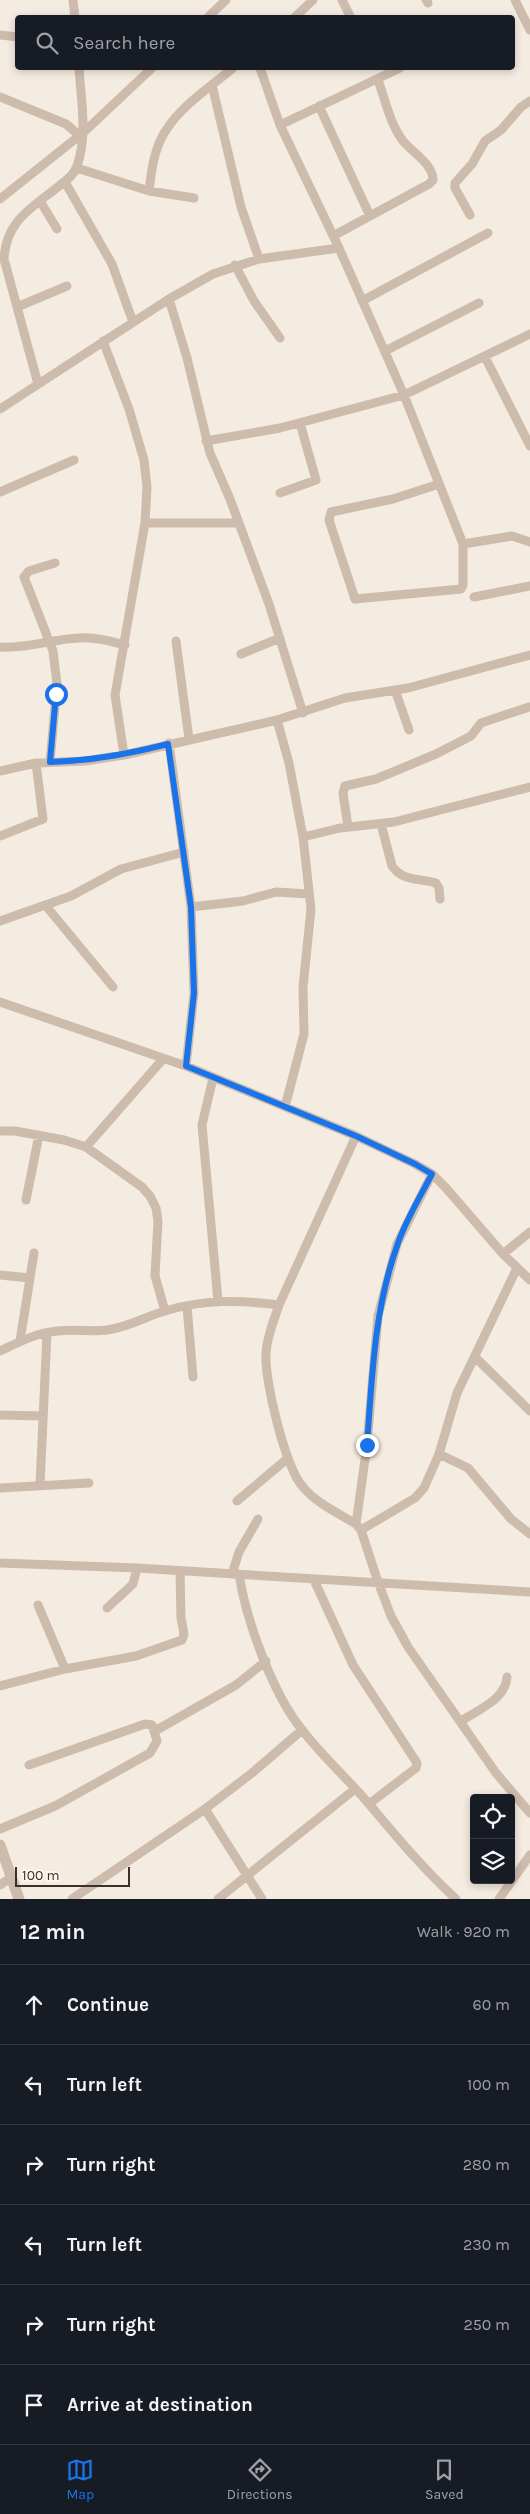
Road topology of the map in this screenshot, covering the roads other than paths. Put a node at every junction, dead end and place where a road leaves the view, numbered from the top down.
1 (73, 0) edge
2 (226, 0) edge
3 (313, 0) edge
4 (342, 0) edge
5 (515, 0) edge
6 (75, 15) edge
7 (209, 15) edge
8 (297, 15) edge
9 (350, 15) edge
10 (530, 30) edge
11 (0, 35) edge
12 (15, 37) edge
13 (79, 70) edge
14 (150, 70) edge
15 (231, 70) edge
16 (261, 70) edge
17 (396, 70) edge
18 (378, 80) junction
19 (212, 86) junction
20 (0, 97) edge
21 (530, 101) edge
22 (319, 106) junction
23 (280, 125) junction
24 (82, 134) junction
25 (77, 168) junction
26 (65, 182) junction
27 (149, 191) junction
28 (2, 194) edge
29 (194, 198) dead end
30 (40, 201) junction
31 (470, 215) dead end
32 (370, 216) junction
33 (58, 229) dead end
34 (488, 233) dead end
35 (333, 236) junction
36 (339, 248) junction
37 (258, 259) junction
38 (235, 265) junction
39 (67, 286) dead end
40 (168, 299) junction
41 (362, 301) junction
42 (479, 303) dead end
43 (17, 307) junction
44 (133, 322) junction
45 (530, 334) edge
46 (280, 338) dead end
47 (103, 341) junction
48 (385, 351) junction
49 (485, 357) junction
50 (38, 384) junction
51 (404, 395) junction
52 (0, 409) edge
53 (300, 423) junction
54 (206, 442) junction
55 (530, 446) edge
56 (74, 460) dead end
57 (438, 484) junction
58 (0, 492) edge
59 (280, 493) dead end
60 (145, 523) junction
61 (239, 523) junction
62 (530, 542) edge
63 (462, 544) junction
64 (55, 564) dead end
65 (530, 586) edge
66 (474, 597) dead end
67 (280, 638) junction
68 (176, 641) dead end
69 (50, 642) junction
70 (126, 645) junction
71 (0, 647) edge
72 (241, 654) dead end
73 (530, 654) edge
74 (395, 690) junction
75 (529, 707) edge
76 (302, 713) junction
77 (276, 720) junction
78 (408, 730) dead end
79 (189, 739) junction
80 (168, 744) junction
81 (124, 755) junction
82 (50, 762) junction
83 (36, 763) junction
84 (0, 771) edge
85 (530, 787) edge
86 (381, 824) junction
87 (348, 826) junction
88 (0, 836) edge
89 (303, 837) junction
90 (184, 852) junction
91 (309, 894) junction
92 (440, 899) dead end
93 (46, 906) junction
94 (191, 907) junction
95 (0, 921) edge
96 (113, 987) dead end
97 (0, 1002) edge
98 (163, 1059) junction
99 (186, 1066) junction
100 (213, 1078) junction
101 (285, 1107) junction
102 (0, 1131) edge
103 (39, 1135) junction
104 (356, 1136) junction
105 (86, 1147) junction
106 (432, 1174) junction
107 (26, 1200) dead end
108 (530, 1232) edge
109 (34, 1253) dead end
110 (503, 1254) junction
111 (517, 1268) junction
112 (0, 1275) edge
113 (30, 1278) junction
114 (530, 1280) edge
115 (218, 1300) junction
116 (279, 1305) junction
117 (187, 1306) junction
118 (164, 1311) junction
119 (47, 1333) junction
120 (20, 1341) junction
121 (0, 1351) edge
122 (474, 1357) junction
123 (192, 1377) dead end
124 (530, 1411) edge
125 (0, 1415) edge
126 (43, 1416) junction
127 (439, 1454) junction
128 (288, 1458) junction
129 (90, 1483) dead end
130 (40, 1484) junction
131 (0, 1488) edge
132 (237, 1500) dead end
133 (258, 1519) dead end
134 (358, 1527) junction
135 (530, 1534) edge
136 (0, 1562) edge
137 (137, 1568) junction
138 (180, 1571) junction
139 (235, 1574) junction
140 (314, 1580) junction
141 (378, 1582) junction
142 (530, 1592) edge
143 (38, 1605) dead end
144 (107, 1608) dead end
145 (266, 1661) junction
146 (65, 1669) junction
147 (508, 1677) dead end
148 (0, 1686) edge
149 (461, 1721) junction
150 (302, 1730) junction
151 (155, 1731) junction
152 (29, 1765) dead end
153 (355, 1789) junction
154 (369, 1804) junction
155 (205, 1809) junction
156 (530, 1813) edge
157 (0, 1829) edge
158 (0, 1845) edge
159 (530, 1855) edge
160 (247, 1876) junction
161 (12, 1877) junction
162 (0, 1885) edge
163 (19, 1899) edge
164 (72, 1899) edge
165 (218, 1899) edge
166 (262, 1899) edge
167 (456, 1899) edge
168 (498, 1899) edge

1 - 6 street
2 - 7 street
3 - 8 street
4 - 9 street
5 - 10 street
11 - 12 street
13 - 24 street
14 - 24 street
15 - 19 street
16 - 23 street
17 - 18 street
18 - 22 street
18 - 32 street
19 - 27 street
19 - 37 street
20 - 24 street
21 - 31 street
22 - 23 street
22 - 32 street
23 - 35 street
24 - 25 street
24 - 28 street
25 - 26 street
25 - 27 street
26 - 30 street
26 - 44 street
27 - 29 street
30 - 33 street
30 - 43 street
32 - 35 street
34 - 41 street
35 - 36 street
36 - 37 street
36 - 41 street
37 - 38 street
38 - 40 street
38 - 46 street
39 - 43 street
40 - 44 street
40 - 54 street
41 - 48 street
42 - 48 street
43 - 50 street
44 - 47 street
45 - 49 street
47 - 50 street
47 - 60 street
48 - 51 street
49 - 51 street
49 - 55 street
50 - 52 street
51 - 53 street
51 - 57 street
53 - 54 street
53 - 59 street
54 - 61 street
56 - 58 street
57 - 63 street
57 - 63 street
60 - 61 street
60 - 70 street
61 - 67 street
62 - 63 street
64 - 69 street
65 - 66 street
67 - 72 street
67 - 76 street
68 - 79 street
69 - 70 street
69 - 71 street
69 - 82 street
70 - 81 street
73 - 74 street
74 - 76 street
74 - 78 street
75 - 87 street
76 - 77 street
77 - 79 street
77 - 89 street
79 - 80 street
80 - 81 street
80 - 90 street
81 - 82 street
82 - 83 street
83 - 84 street
83 - 88 street
85 - 86 street
86 - 87 street
86 - 92 street
87 - 89 street
89 - 91 street
90 - 93 street
90 - 94 street
91 - 94 street
91 - 101 street
93 - 95 street
93 - 96 street
94 - 99 street
97 - 98 street
98 - 99 street
98 - 105 street
99 - 100 street
100 - 101 street
100 - 115 street
101 - 104 street
102 - 103 street
103 - 105 street
103 - 107 street
104 - 106 street
104 - 116 street
105 - 118 street
106 - 110 street
106 - 134 street
108 - 110 street
109 - 113 street
110 - 111 street
111 - 114 street
111 - 122 street
112 - 113 street
113 - 120 street
115 - 116 street
115 - 117 street
116 - 128 street
117 - 118 street
117 - 123 street
118 - 119 street
119 - 120 street
119 - 126 street
120 - 121 street
122 - 124 street
122 - 127 street
125 - 126 street
126 - 130 street
127 - 134 street
127 - 135 street
128 - 132 street
128 - 134 street
129 - 130 street
130 - 131 street
133 - 139 street
134 - 141 street
136 - 137 street
137 - 138 street
137 - 144 street
138 - 139 street
138 - 146 street
139 - 140 street
139 - 145 street
140 - 141 street
140 - 154 street
141 - 142 street
141 - 149 street
143 - 146 street
145 - 150 street
145 - 151 street
146 - 148 street
147 - 149 street
149 - 156 street
150 - 153 street
150 - 155 street
151 - 152 street
151 - 157 street
153 - 154 street
153 - 160 street
154 - 167 street
155 - 160 street
155 - 164 street
158 - 161 street
159 - 168 street
160 - 165 street
160 - 166 street
161 - 162 street
161 - 163 street

